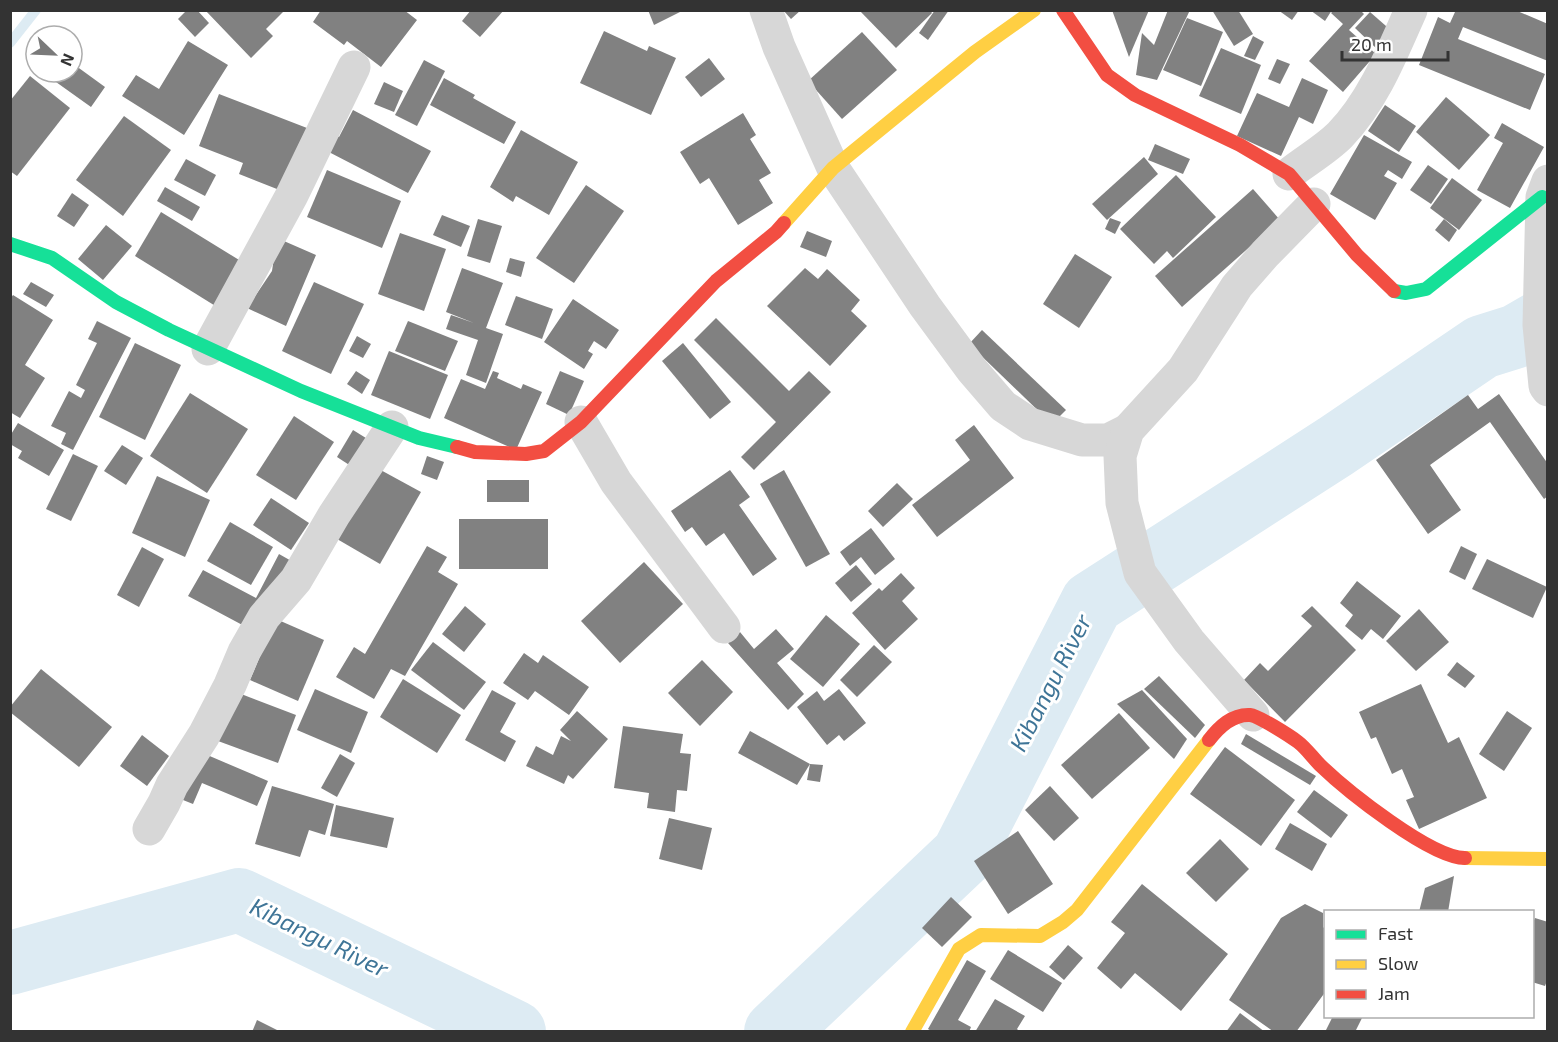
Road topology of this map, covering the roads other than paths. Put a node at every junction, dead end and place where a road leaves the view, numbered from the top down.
1 (766, 10) edge
2 (1034, 10) edge
3 (1063, 10) edge
4 (1411, 10) edge
5 (354, 67) dead end
6 (833, 168) junction
7 (1289, 174) junction
8 (1545, 189) edge
9 (1314, 204) junction
10 (10, 244) edge
11 (208, 349) junction
12 (1548, 390) edge
13 (581, 422) junction
14 (392, 427) junction
15 (1128, 430) junction
16 (724, 627) dead end
17 (1253, 715) junction
18 (149, 830) dead end
19 (1548, 860) edge
20 (912, 1032) edge

1 - 6 street
2 - 6 street
3 - 7 street
4 - 7 street
5 - 11 street
6 - 13 street
6 - 15 street
7 - 9 street
8 - 9 street
8 - 12 street
9 - 15 street
10 - 11 street
11 - 14 street
13 - 14 street
13 - 16 street
14 - 18 street
15 - 17 street
17 - 19 street
17 - 20 street

